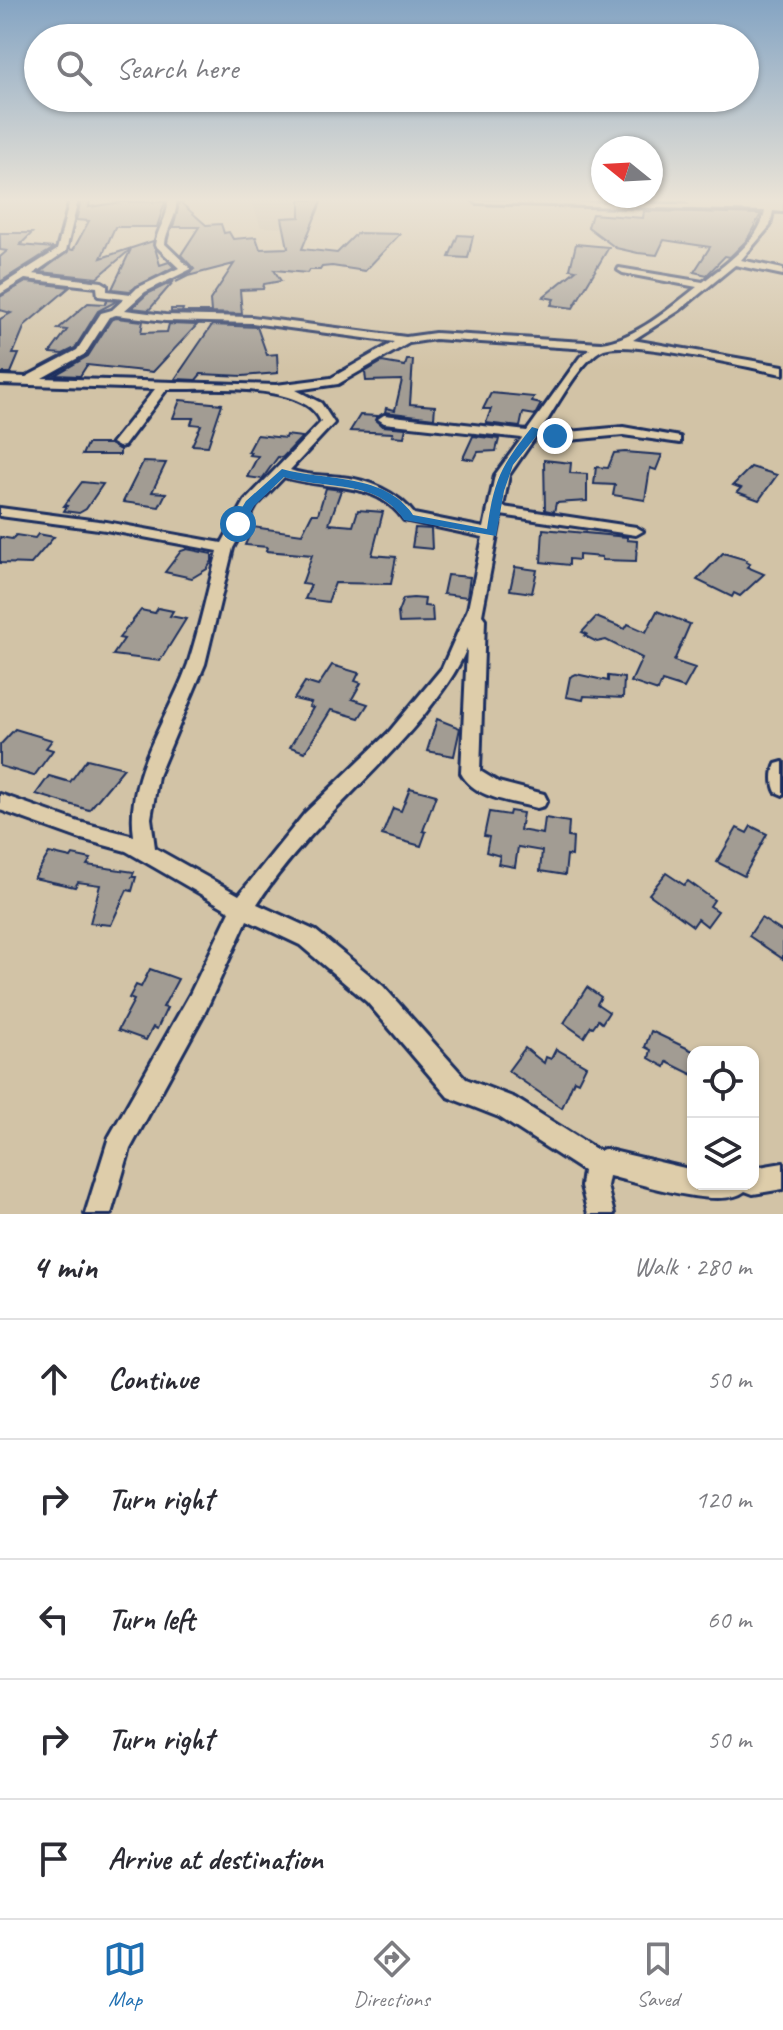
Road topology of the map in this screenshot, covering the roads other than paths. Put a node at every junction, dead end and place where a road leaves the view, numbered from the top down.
1 (53, 257) edge
2 (173, 257) edge
3 (736, 257) edge
4 (732, 261) junction
5 (623, 270) dead end
6 (783, 272) edge
7 (24, 276) junction
8 (702, 285) junction
9 (0, 291) edge
10 (132, 297) junction
11 (116, 312) junction
12 (406, 340) junction
13 (609, 344) junction
14 (783, 370) edge
15 (30, 379) junction
16 (0, 380) edge
17 (165, 384) junction
18 (276, 389) junction
19 (384, 419) dead end
20 (533, 432) junction
21 (675, 440) dead end
22 (119, 443) dead end
23 (282, 472) junction
24 (496, 510) junction
25 (0, 512) edge
26 (636, 531) dead end
27 (492, 534) junction
28 (226, 548) junction
29 (476, 609) junction
30 (783, 769) edge
31 (783, 787) edge
32 (537, 800) dead end
33 (0, 802) edge
34 (146, 853) junction
35 (243, 908) junction
36 (597, 1165) junction
37 (783, 1176) edge
38 (759, 1180) edge
39 (687, 1182) edge
40 (98, 1214) edge
41 (601, 1214) edge

1 - 7 street
2 - 10 street
3 - 4 street
4 - 6 street
4 - 8 street
5 - 8 street
7 - 9 street
7 - 10 street
8 - 13 street
10 - 11 street
11 - 12 street
11 - 15 street
12 - 13 street
12 - 18 street
13 - 14 street
13 - 20 street
15 - 16 street
15 - 17 street
17 - 18 street
17 - 22 street
18 - 23 street
19 - 20 street
20 - 21 street
20 - 24 street
23 - 27 street
23 - 28 street
24 - 26 street
24 - 27 street
25 - 28 street
27 - 29 street
28 - 34 street
29 - 32 street
29 - 35 street
30 - 31 street
33 - 34 street
34 - 35 street
35 - 36 street
35 - 40 street
36 - 39 street
36 - 41 street
37 - 38 street

